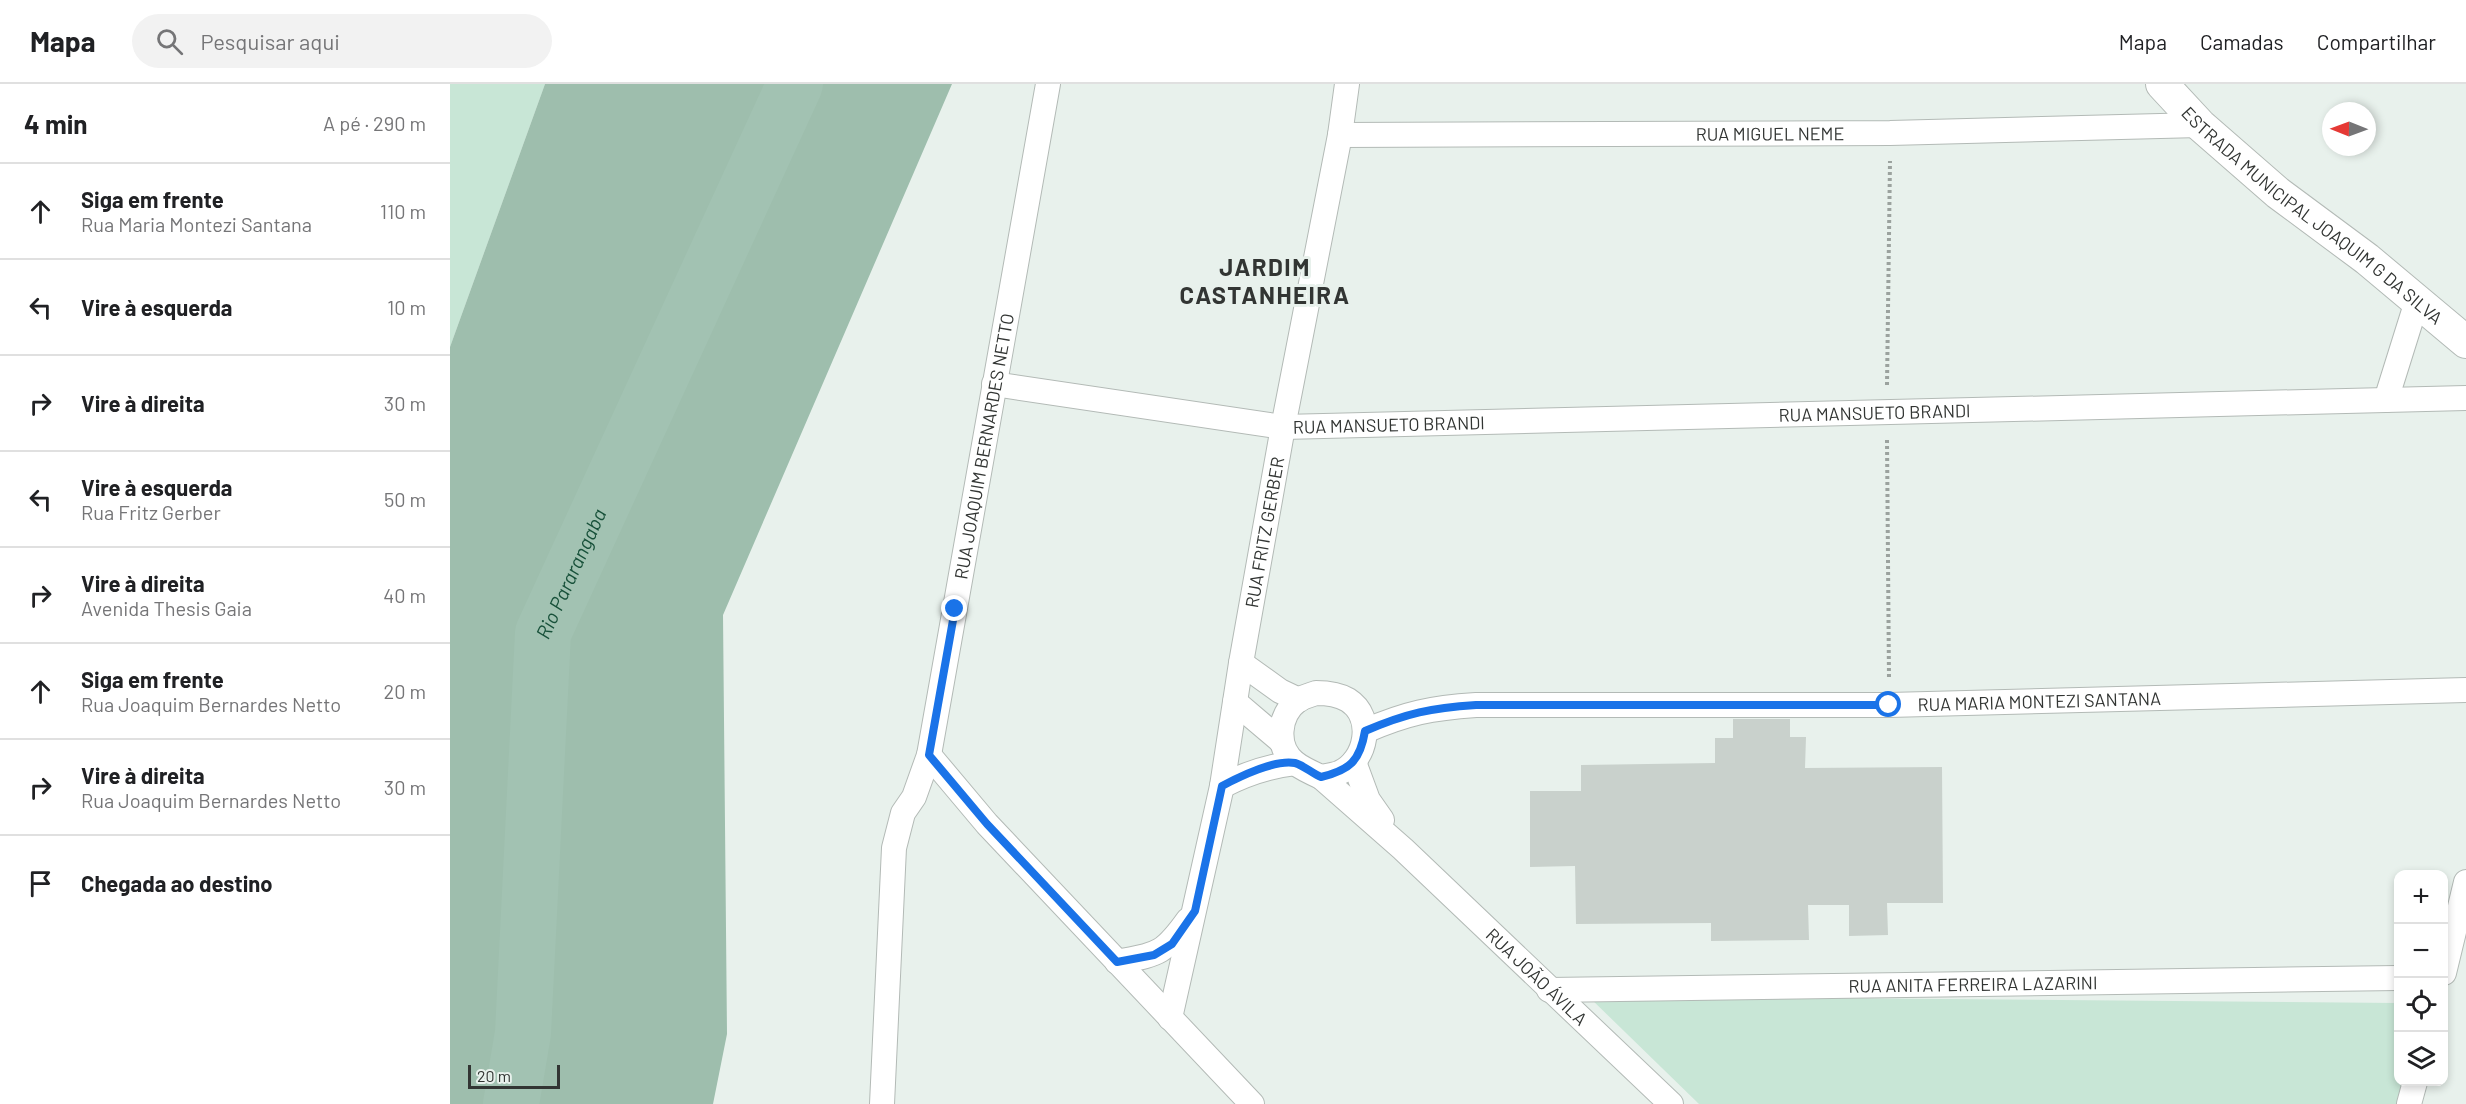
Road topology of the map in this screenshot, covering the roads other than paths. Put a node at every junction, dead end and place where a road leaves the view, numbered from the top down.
1 (1048, 84) edge
2 (1347, 84) edge
3 (2162, 84) edge
4 (2200, 125) junction
5 (1340, 135) junction
6 (2417, 301) junction
7 (2466, 342) edge
8 (994, 384) junction
9 (2466, 399) edge
10 (2386, 400) junction
11 (1283, 427) junction
12 (1241, 663) junction
13 (2466, 690) edge
14 (1299, 700) junction
15 (1235, 702) junction
16 (1365, 731) junction
17 (1281, 741) junction
18 (929, 755) junction
19 (1354, 762) junction
20 (1295, 763) junction
21 (1321, 777) junction
22 (1222, 786) junction
23 (1403, 849) junction
24 (2466, 882) edge
25 (1195, 911) junction
26 (2448, 956) edge
27 (1117, 962) junction
28 (2394, 978) edge
29 (1549, 990) junction
30 (1170, 1018) junction
31 (2414, 1086) edge
32 (882, 1104) edge
33 (1252, 1104) edge
34 (1671, 1104) edge
35 (2409, 1104) edge

1 - 8 street, RUA JOAQUIM BERNARDES NETTO
2 - 5 street, RUA FRITZ GERBER
3 - 4 street, ESTRADA MUNICIPAL JOAQUIM G DA SILVA
4 - 5 street, RUA MIGUEL NEME
4 - 6 street, ESTRADA MUNICIPAL JOAQUIM G DA SILVA
5 - 11 street, RUA FRITZ GERBER
6 - 7 street, ESTRADA MUNICIPAL JOAQUIM G DA SILVA
6 - 10 street
8 - 11 street, RUA MANSUETO BRANDI
8 - 18 street, RUA JOAQUIM BERNARDES NETTO
9 - 10 street, RUA MANSUETO BRANDI
10 - 11 street, RUA MANSUETO BRANDI
11 - 12 street, RUA FRITZ GERBER
12 - 14 street
12 - 15 street, RUA FRITZ GERBER
13 - 16 street, RUA MARIA MONTEZI SANTANA
14 - 16 street
14 - 17 street
15 - 17 street
15 - 22 street, RUA FRITZ GERBER
16 - 19 street
17 - 20 street
18 - 27 street
18 - 32 street, RUA JOAQUIM BERNARDES NETTO
19 - 21 street
19 - 23 street, RUA JOÃO ÁVILA
20 - 21 street
20 - 22 street
21 - 23 street, RUA JOÃO ÁVILA
22 - 25 street, RUA FRITZ GERBER
23 - 29 street, RUA JOÃO ÁVILA
24 - 26 street
25 - 27 street, RUA FRITZ GERBER
25 - 30 street, RUA FRITZ GERBER
27 - 30 street
28 - 29 street, RUA ANITA FERREIRA LAZARINI
29 - 34 street, RUA JOÃO ÁVILA
30 - 33 street
31 - 35 street

